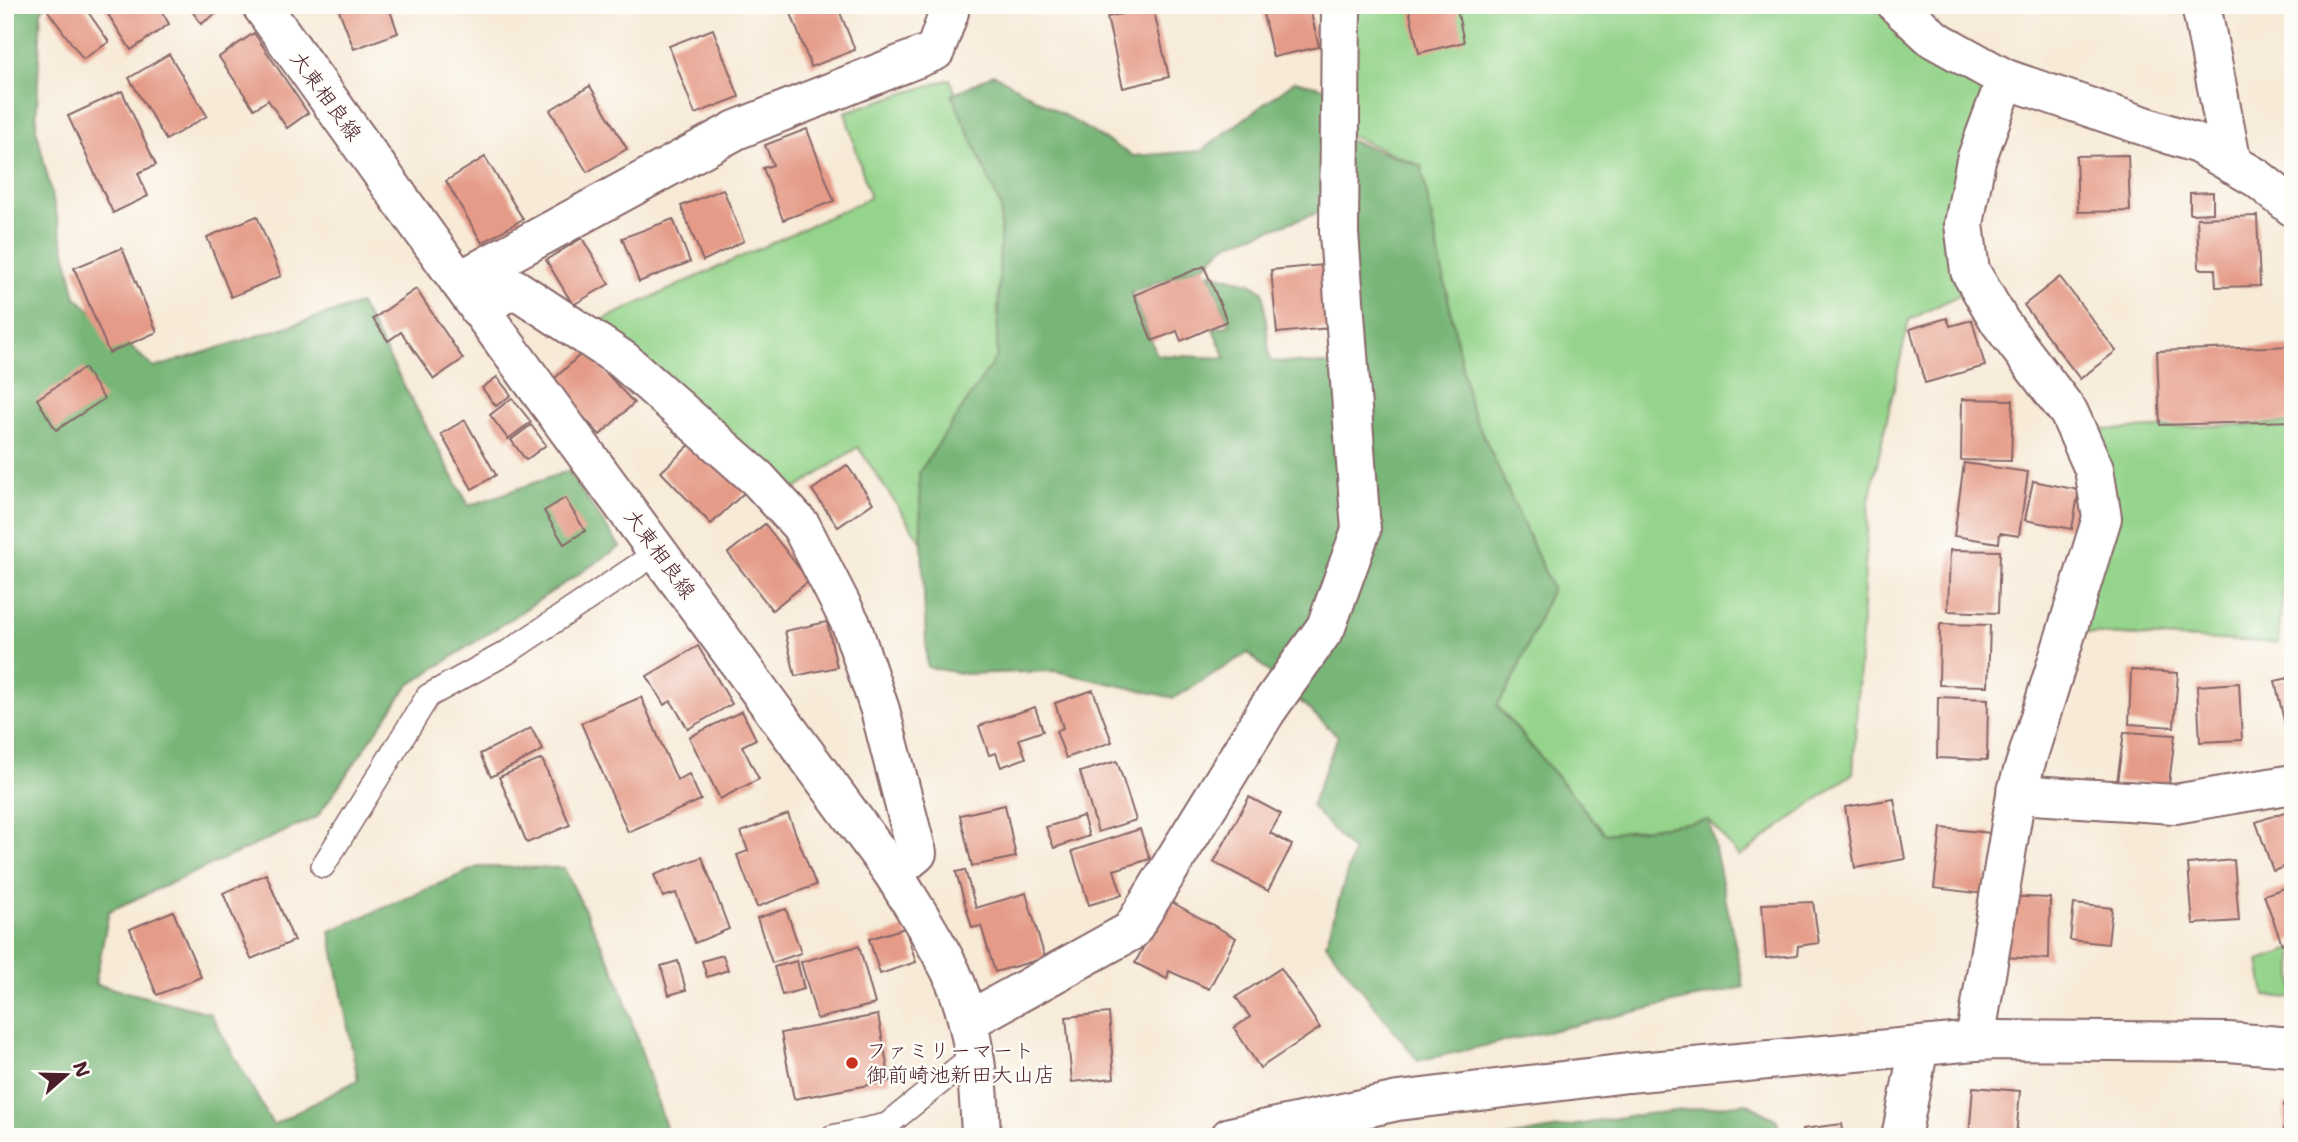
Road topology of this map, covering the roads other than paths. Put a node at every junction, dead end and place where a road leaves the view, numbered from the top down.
1 (261, 5) edge
2 (946, 5) edge
3 (1341, 5) edge
4 (1897, 5) edge
5 (2201, 5) edge
6 (2006, 79) junction
7 (2232, 164) junction
8 (2293, 207) edge
9 (469, 295) junction
10 (659, 552) junction
11 (2293, 785) edge
12 (2016, 794) junction
13 (323, 866) dead end
14 (893, 873) junction
15 (970, 1038) junction
16 (1975, 1041) junction
17 (1919, 1047) junction
18 (2293, 1047) edge
19 (832, 1137) edge
20 (981, 1137) edge
21 (1230, 1137) edge
22 (1901, 1137) edge

1 - 9 street, 大東相良線
2 - 9 street
3 - 15 street
4 - 6 street
5 - 7 street
6 - 7 street
6 - 12 street
7 - 8 street
9 - 10 street, 大東相良線
9 - 14 street
10 - 13 lane
10 - 14 street, 大東相良線
11 - 12 street
12 - 16 street
14 - 15 street, 大東相良線
15 - 19 lane
15 - 20 street, 大東相良線
16 - 17 street
16 - 18 street
17 - 21 street
17 - 22 street

